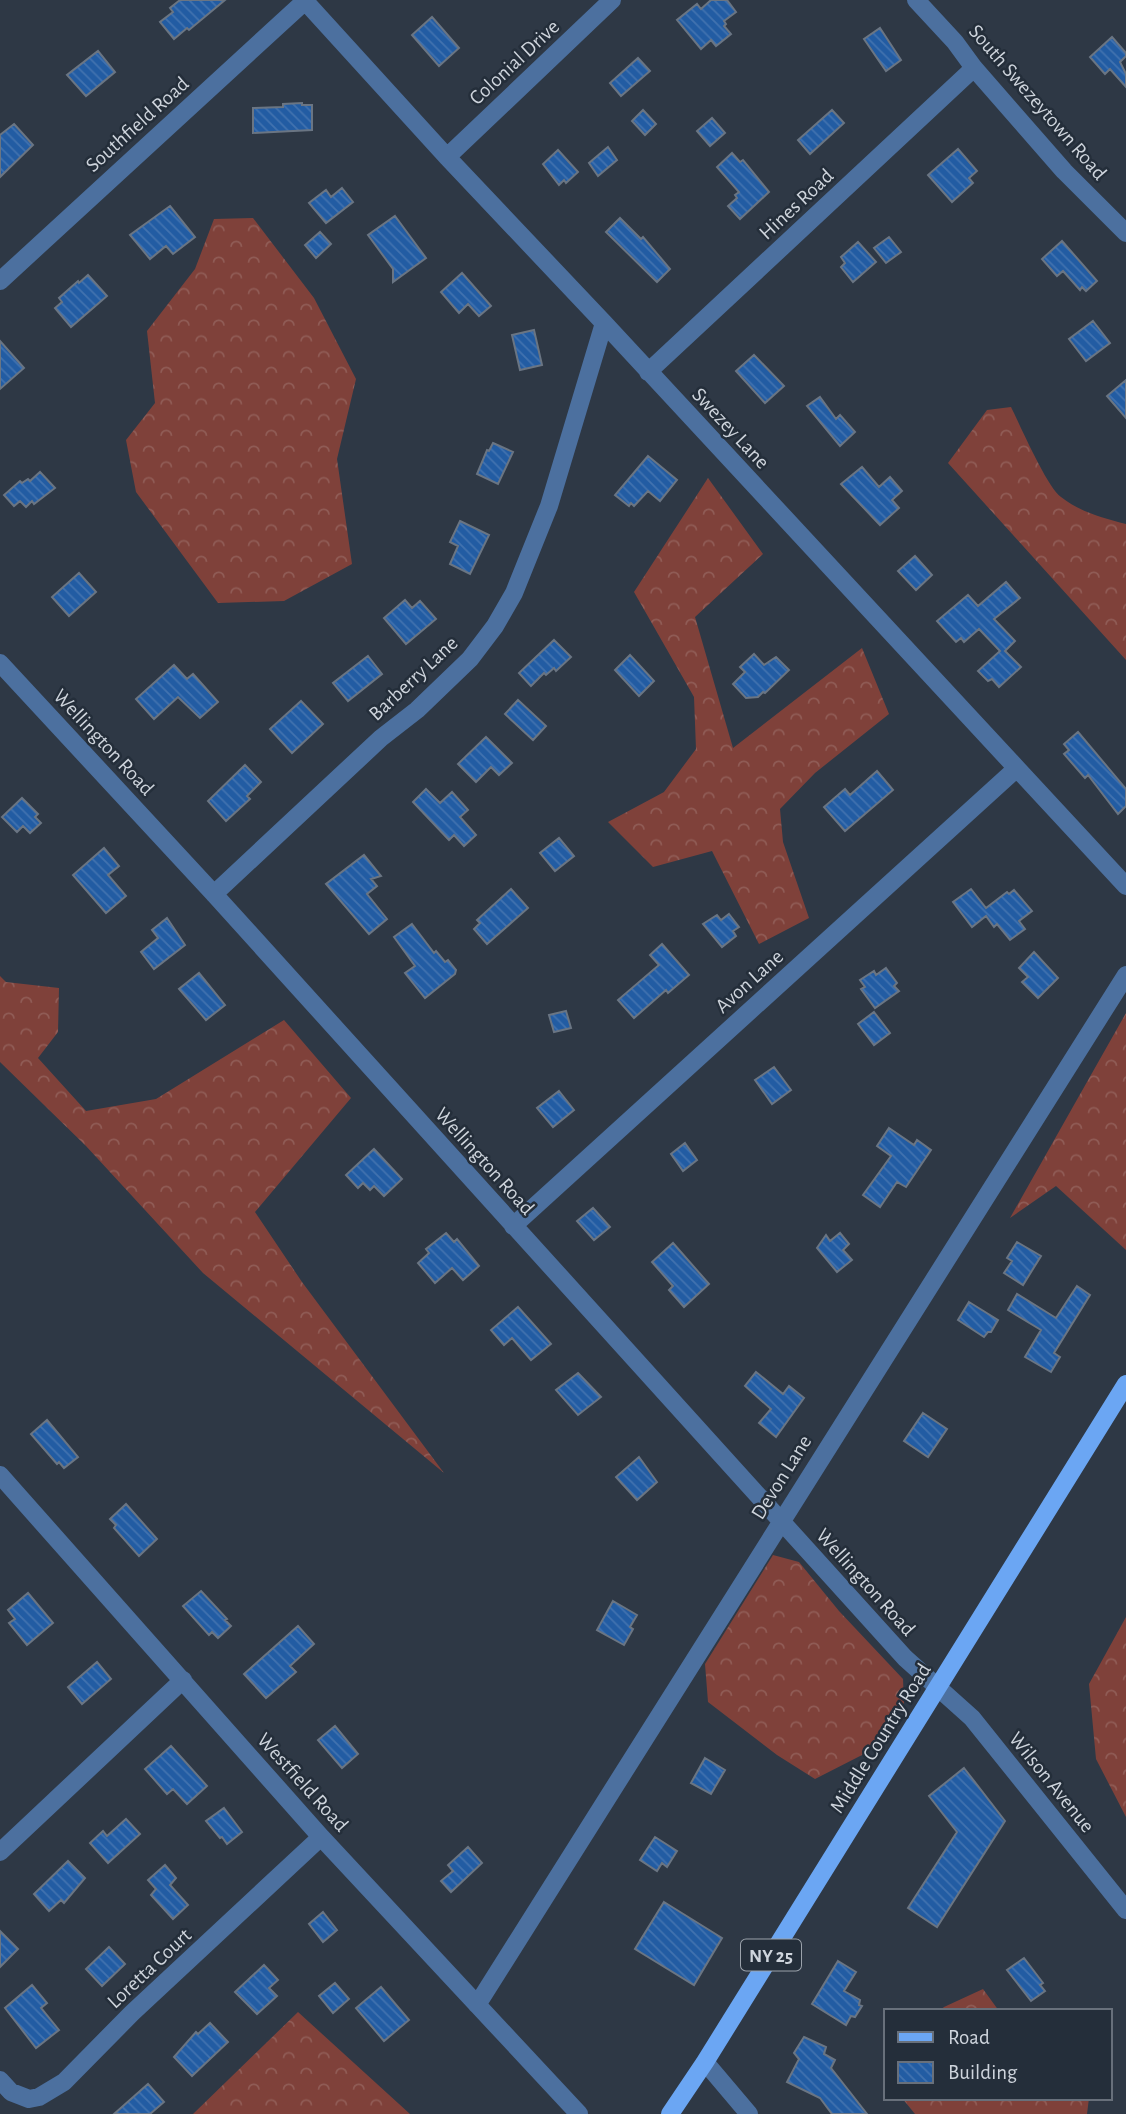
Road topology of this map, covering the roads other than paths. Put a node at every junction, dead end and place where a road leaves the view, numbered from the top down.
1 (612, 0) edge
2 (916, 0) edge
3 (304, 1) edge
4 (974, 68) junction
5 (447, 157) junction
6 (1126, 233) edge
7 (0, 281) edge
8 (604, 323) junction
9 (648, 372) junction
10 (0, 663) edge
11 (1016, 769) junction
12 (1126, 887) edge
13 (214, 894) junction
14 (1126, 975) edge
15 (513, 1226) junction
16 (1126, 1384) edge
17 (0, 1475) edge
18 (780, 1521) junction
19 (183, 1680) junction
20 (940, 1687) junction
21 (321, 1837) junction
22 (0, 1852) edge
23 (1126, 1910) edge
24 (477, 2005) junction
25 (705, 2062) junction
26 (0, 2080) edge
27 (579, 2114) edge
28 (670, 2114) edge
29 (750, 2114) edge

1 - 5 street, Colonial Drive
2 - 4 street, South Swezeytown Road
3 - 5 street, Swezey Lane
3 - 7 street, Southfield Road
4 - 6 street, South Swezeytown Road
4 - 9 street, Hines Road
5 - 8 street, Swezey Lane
8 - 9 street, Swezey Lane
8 - 13 street, Barberry Lane
9 - 11 street, Swezey Lane
10 - 13 street, Wellington Road
11 - 12 street, Swezey Lane
11 - 15 street, Avon Lane
13 - 15 street, Wellington Road
14 - 18 street, Devon Lane
15 - 18 street, Wellington Road
16 - 20 main road, Middle Country Road / NY 25
17 - 19 street, Westfield Road
18 - 20 street, Wellington Road
18 - 24 street, Devon Lane
19 - 21 street, Westfield Road
19 - 22 street
20 - 23 street, Wilson Avenue
20 - 25 main road, Middle Country Road / NY 25
21 - 24 street, Westfield Road
21 - 26 street, Loretta Court
24 - 27 street, Westfield Road
25 - 28 main road, Middle Country Road / NY 25
25 - 29 street

